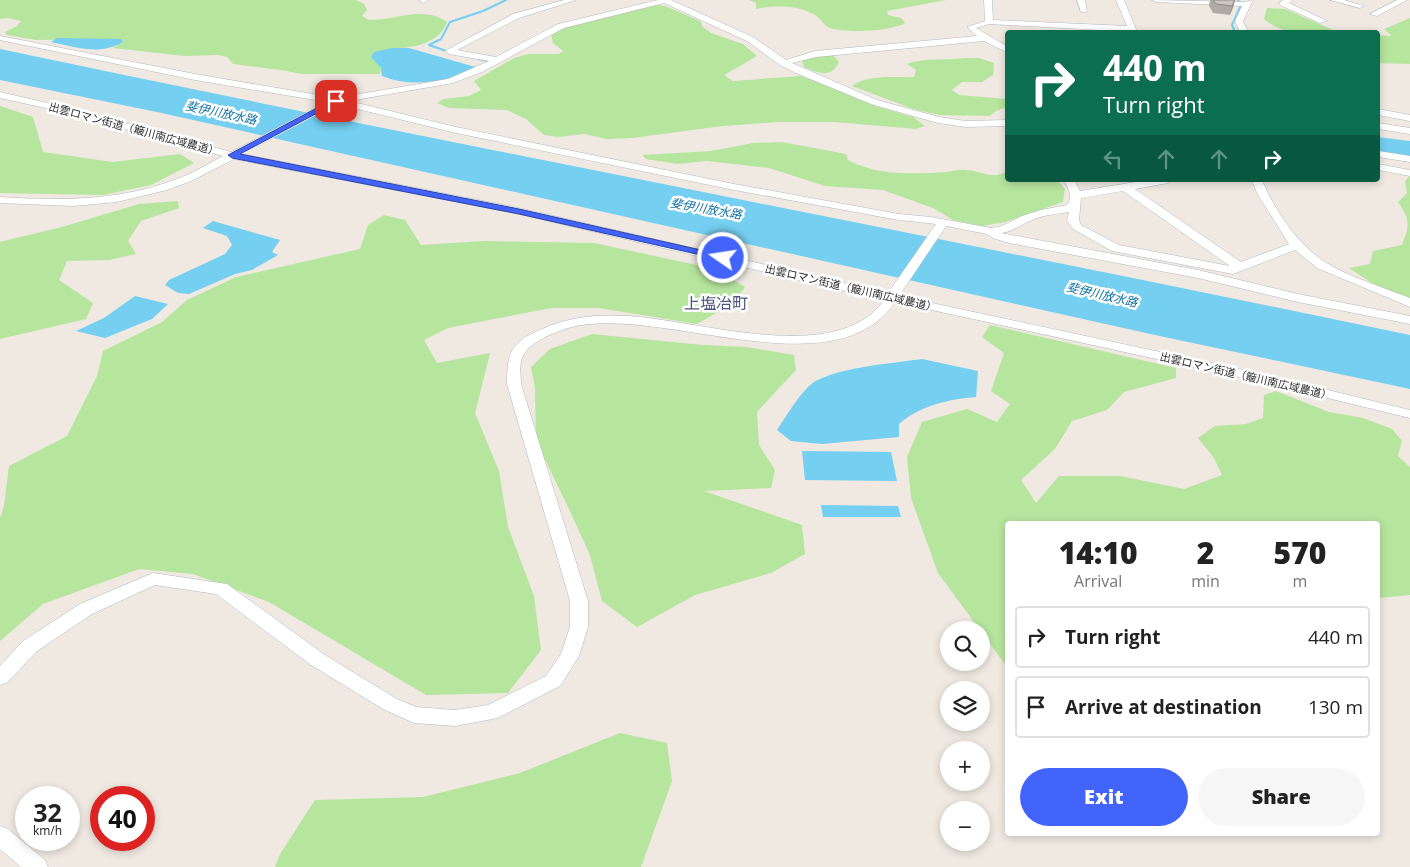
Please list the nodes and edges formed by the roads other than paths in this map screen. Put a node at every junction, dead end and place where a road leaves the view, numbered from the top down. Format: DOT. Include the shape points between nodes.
graph roads {
  1 [pos="572,0"];
  2 [pos="665,0"];
  3 [pos="988,0"];
  4 [pos="1081,0"];
  5 [pos="1120,0"];
  6 [pos="1156,0"];
  7 [pos="1289,0"];
  8 [pos="1334,0"];
  9 [pos="1403,0"];
  10 [pos="1248,2"];
  11 [pos="1358,5"];
  12 [pos="1084,10"];
  13 [pos="1374,14"];
  14 [pos="1323,21"];
  15 [pos="989,22"];
  16 [pos="1116,30"];
  17 [pos="1132,30"];
  18 [pos="1243,30"];
  19 [pos="0,38"];
  20 [pos="985,38"];
  21 [pos="1005,49"];
  22 [pos="497,60"];
  23 [pos="783,63"];
  24 [pos="0,95"];
  25 [pos="332,103"];
  26 [pos="1380,112"];
  27 [pos="1410,118"];
  28 [pos="1005,123"];
  29 [pos="1380,126"];
  30 [pos="1410,131"];
  31 [pos="1380,154"];
  32 [pos="232,155"];
  33 [pos="1410,159"];
  34 [pos="1380,167"];
  35 [pos="1410,173"];
  36 [pos="1071,182"];
  37 [pos="1156,182"];
  38 [pos="1258,182"];
  39 [pos="1125,187"];
  40 [pos="1076,199"];
  41 [pos="0,200"];
  42 [pos="940,227"];
  43 [pos="990,231"];
  44 [pos="1296,245"];
  45 [pos="1240,267"];
  46 [pos="896,294"];
  47 [pos="1410,303"];
  48 [pos="1410,320"];
  49 [pos="1410,414"];
  50 [pos="0,678"];
  51 [pos="0,836"];
  52 [pos="37,867"];
  1 -- 22 [label="street" via="516,16 449,51"];
  2 -- 22 [label="street" via="561,26"];
  2 -- 23 [label="street" via="750,39"];
  3 -- 15 [label="street"];
  4 -- 12 [label="street"];
  5 -- 17 [label="street"];
  6 -- 10 [label="street"];
  7 -- 14 [label="street" via="1283,3"];
  8 -- 11 [label="street"];
  9 -- 13 [label="street"];
  10 -- 18 [label="street" via="1239,21"];
  15 -- 16 [label="street"];
  15 -- 20 [label="street" via="972,27"];
  19 -- 25 [label="street"];
  20 -- 21 [label="street"];
  20 -- 23 [label="street" via="815,54"];
  22 -- 25 [label="street" via="450,81"];
  23 -- 28 [label="street" via="874,102 938,120 966,124"];
  24 -- 32 [label="street, 出雲ロマン街道（簸川南広域農道）"];
  25 -- 32 [label="street"];
  25 -- 42 [label="street"];
  26 -- 27 [label="street"];
  29 -- 30 [label="street"];
  31 -- 33 [label="street"];
  32 -- 41 [label="street" via="166,188 111,201 57,204"];
  32 -- 46 [label="street, 出雲ロマン街道（簸川南広域農道）" via="519,211"];
  34 -- 35 [label="street"];
  36 -- 40 [label="street" via="1076,189"];
  37 -- 39 [label="street"];
  38 -- 44 [label="street"];
  39 -- 40 [label="street"];
  39 -- 45 [label="street"];
  40 -- 43 [label="street" via="1071,208 1045,212 1005,229"];
  40 -- 45 [label="street" via="1073,220 1077,227 1116,248 1233,270"];
  42 -- 43 [label="street"];
  42 -- 46 [label="street"];
  43 -- 48 [label="street" via="1009,239 1198,274"];
  44 -- 45 [label="street"];
  44 -- 47 [label="street" via="1321,264"];
  46 -- 49 [label="street, 出雲ロマン街道（簸川南広域農道）"];
  46 -- 50 [label="street" via="873,320 843,335 795,340 763,339 634,321 602,320 574,322 550,330 521,348 514,361 514,384 578,601 579,627 570,656 553,681 491,712 454,718 414,715 318,660 221,588 153,579 86,609 30,646"];
  51 -- 52 [label="street"];
}
